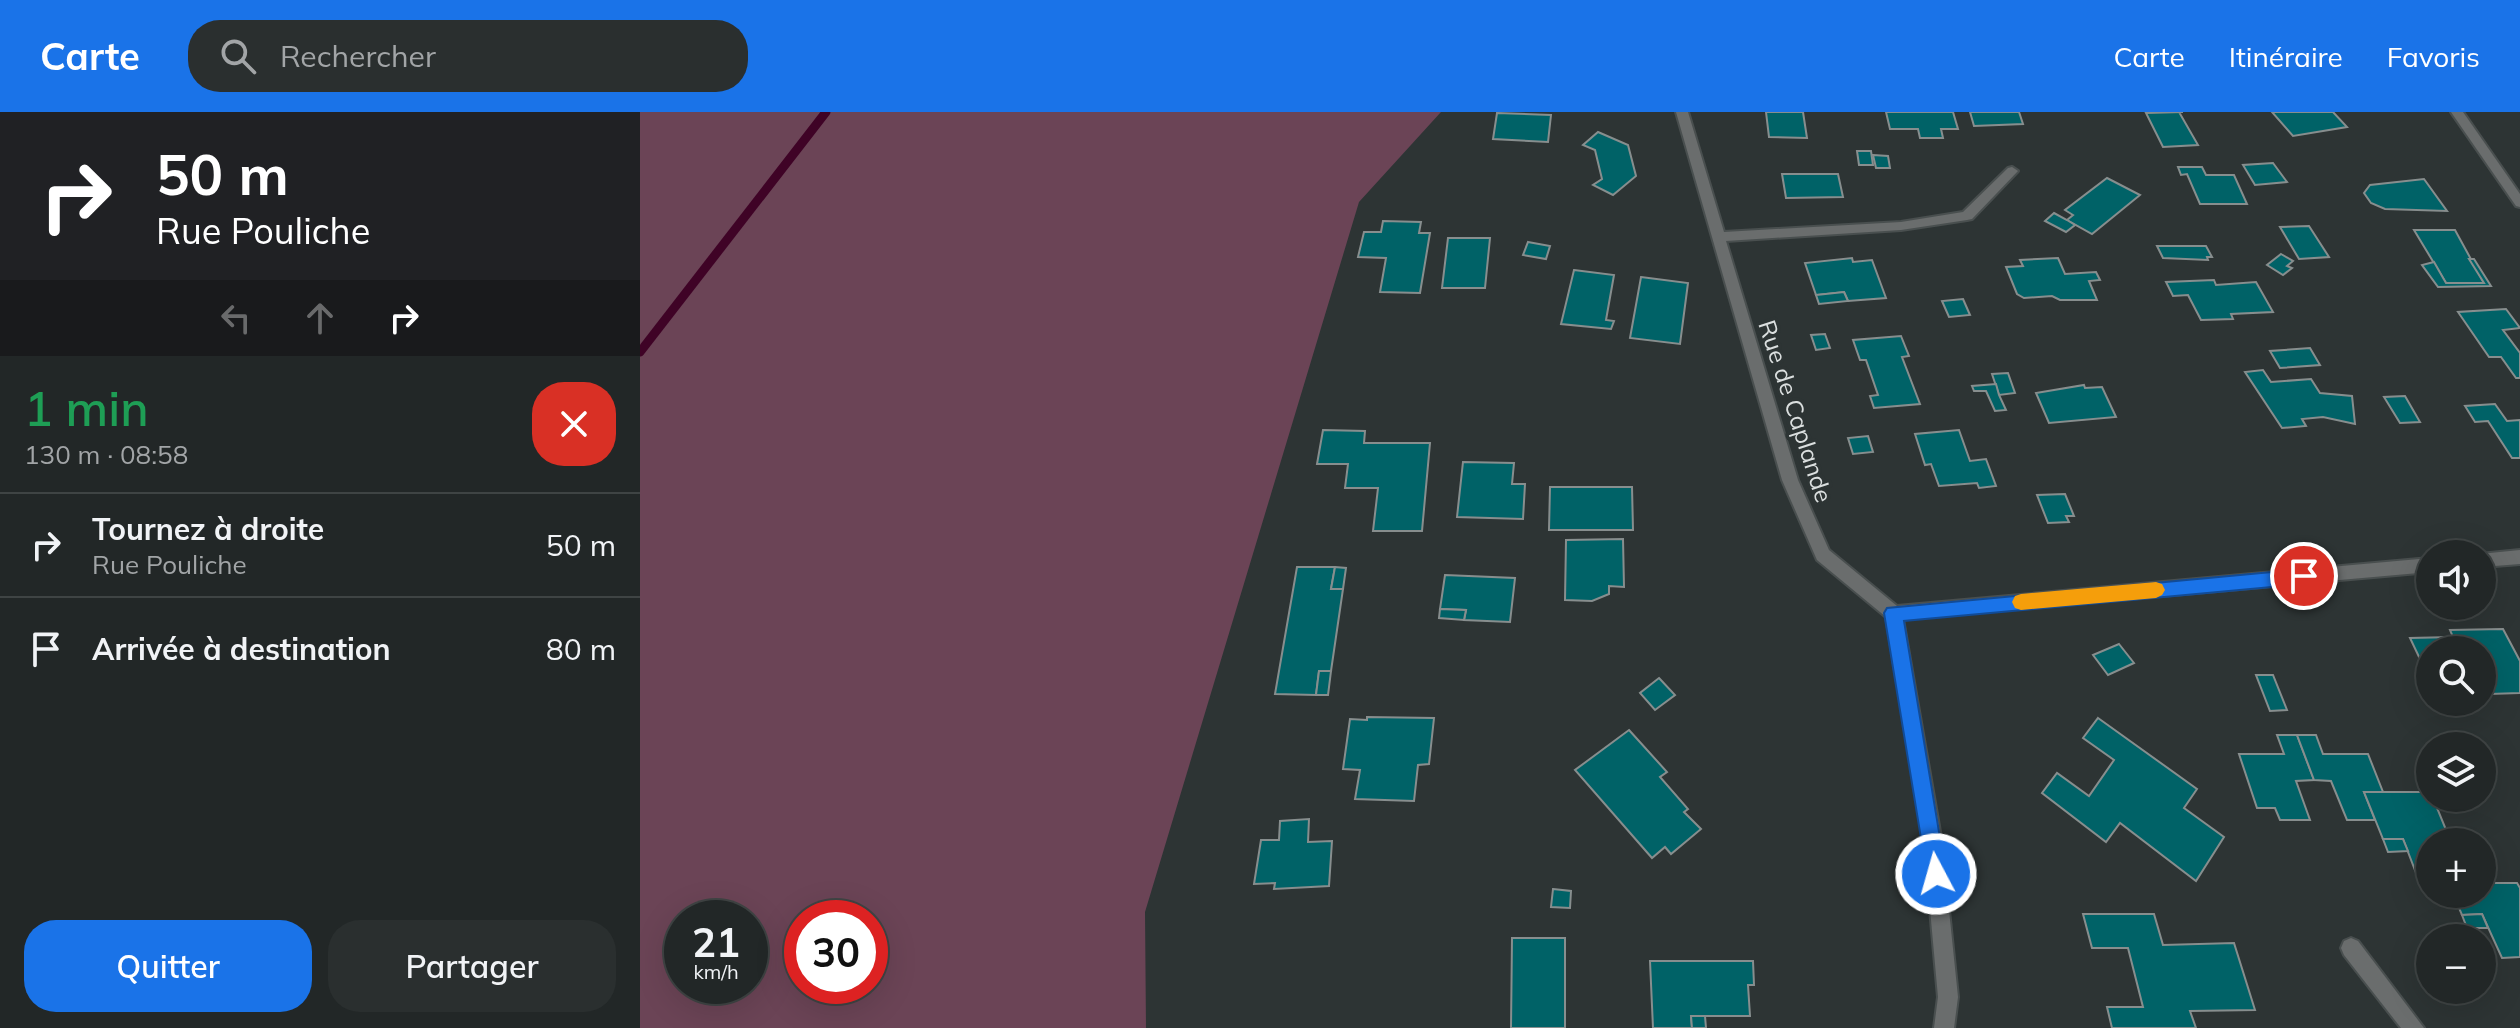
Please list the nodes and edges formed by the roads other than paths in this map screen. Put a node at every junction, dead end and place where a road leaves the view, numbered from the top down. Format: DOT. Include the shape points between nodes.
graph roads {
  1 [pos="1682,112"];
  2 [pos="2457,112"];
  3 [pos="2012,171"];
  4 [pos="2520,203"];
  5 [pos="1719,237"];
  6 [pos="2520,557"];
  7 [pos="2496,559"];
  8 [pos="2416,566"];
  9 [pos="1894,613"];
  10 [pos="2351,948"];
  11 [pos="1944,1028"];
  12 [pos="2414,1028"];
  1 -- 5 [label="street, Rue de Caplande"];
  2 -- 4 [label="street"];
  3 -- 5 [label="street" via="1967,216 1901,226"];
  5 -- 9 [label="street, Rue de Caplande" via="1790,480 1823,555"];
  6 -- 7 [label="street"];
  8 -- 9 [label="street"];
  9 -- 11 [label="street" via="1933,843 1948,997"];
  10 -- 12 [label="street"];
}
